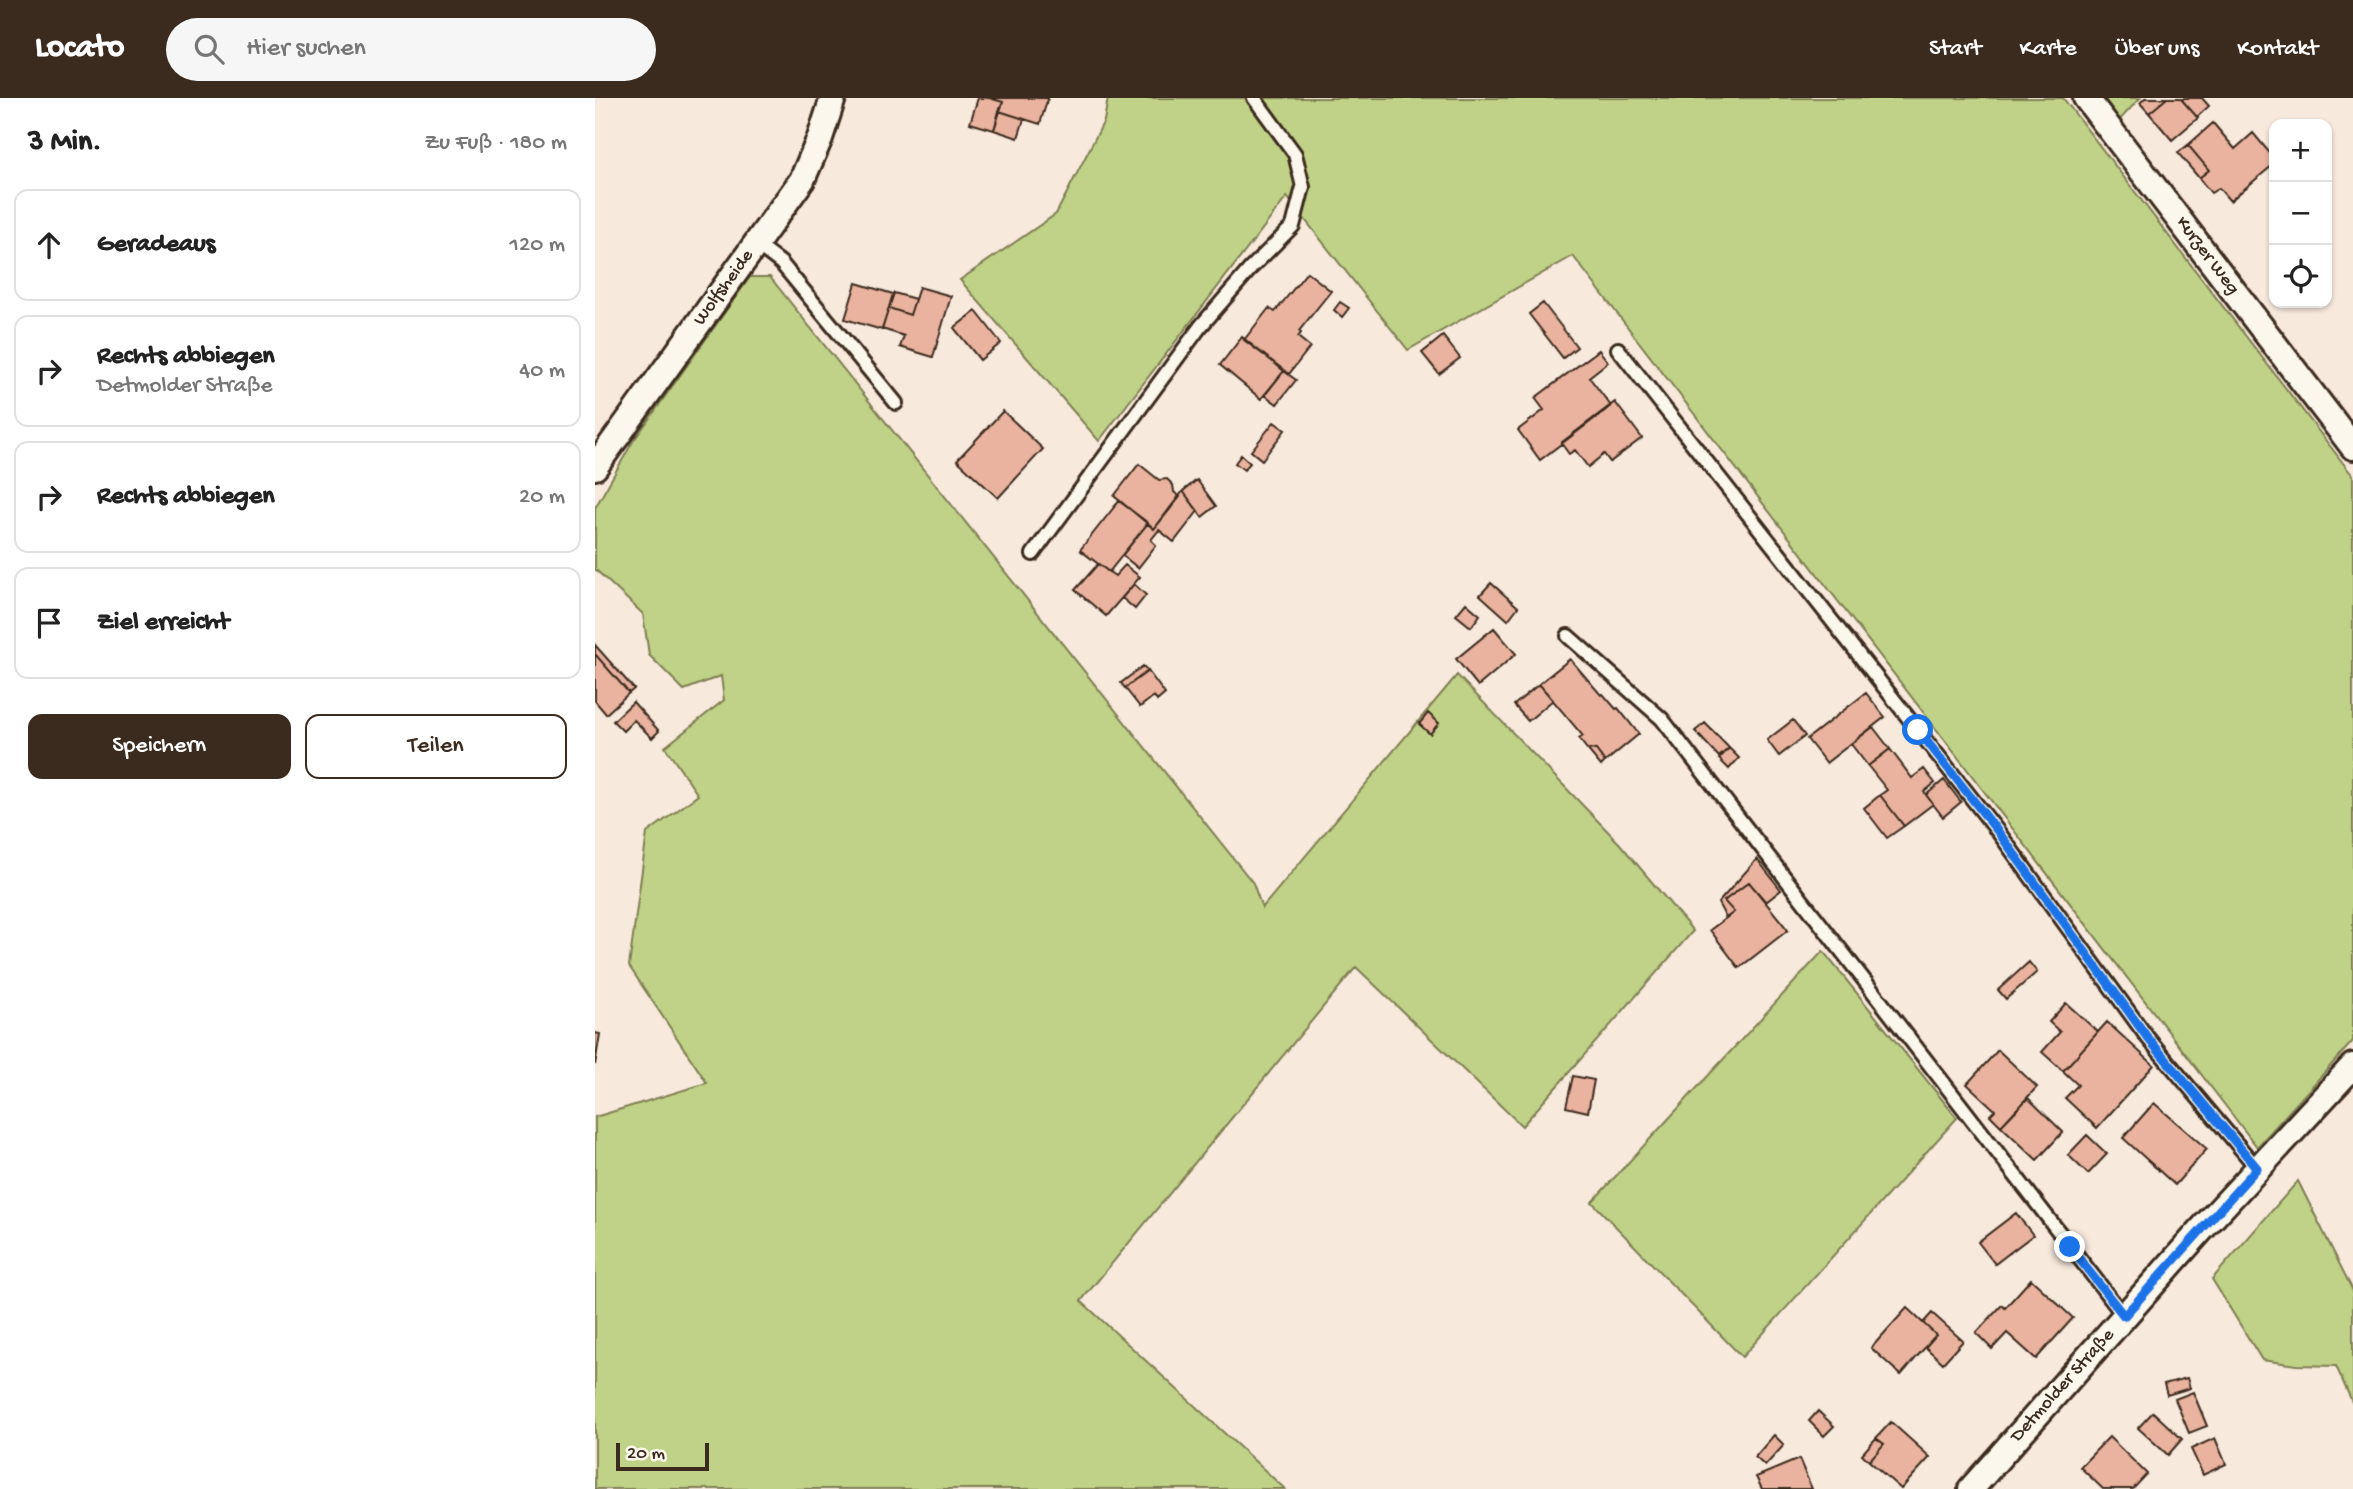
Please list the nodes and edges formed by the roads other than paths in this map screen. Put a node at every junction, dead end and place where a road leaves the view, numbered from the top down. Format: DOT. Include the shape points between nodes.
graph roads {
  1 [pos="833,98"];
  2 [pos="1254,98"];
  3 [pos="2085,98"];
  4 [pos="756,244"];
  5 [pos="1619,349"];
  6 [pos="896,403"];
  7 [pos="2353,447"];
  8 [pos="595,467"];
  9 [pos="1033,554"];
  10 [pos="1568,636"];
  11 [pos="2353,1066"];
  12 [pos="2257,1168"];
  13 [pos="2124,1316"];
  14 [pos="1971,1489"];
  1 -- 4 [label="street, Wolfsheide" via="802,180"];
  2 -- 9 [label="lane" via="1295,154 1303,187 1293,226 1200,327"];
  3 -- 7 [label="street, Kurzer Weg"];
  4 -- 6 [label="lane" via="781,263"];
  4 -- 8 [label="street, Wolfsheide"];
  5 -- 12 [label="lane" via="1999,833 2147,1037"];
  10 -- 13 [label="lane" via="1662,719"];
  11 -- 12 [label="street, Detmolder Straße"];
  12 -- 13 [label="street, Detmolder Straße"];
  13 -- 14 [label="street, Detmolder Straße"];
}
